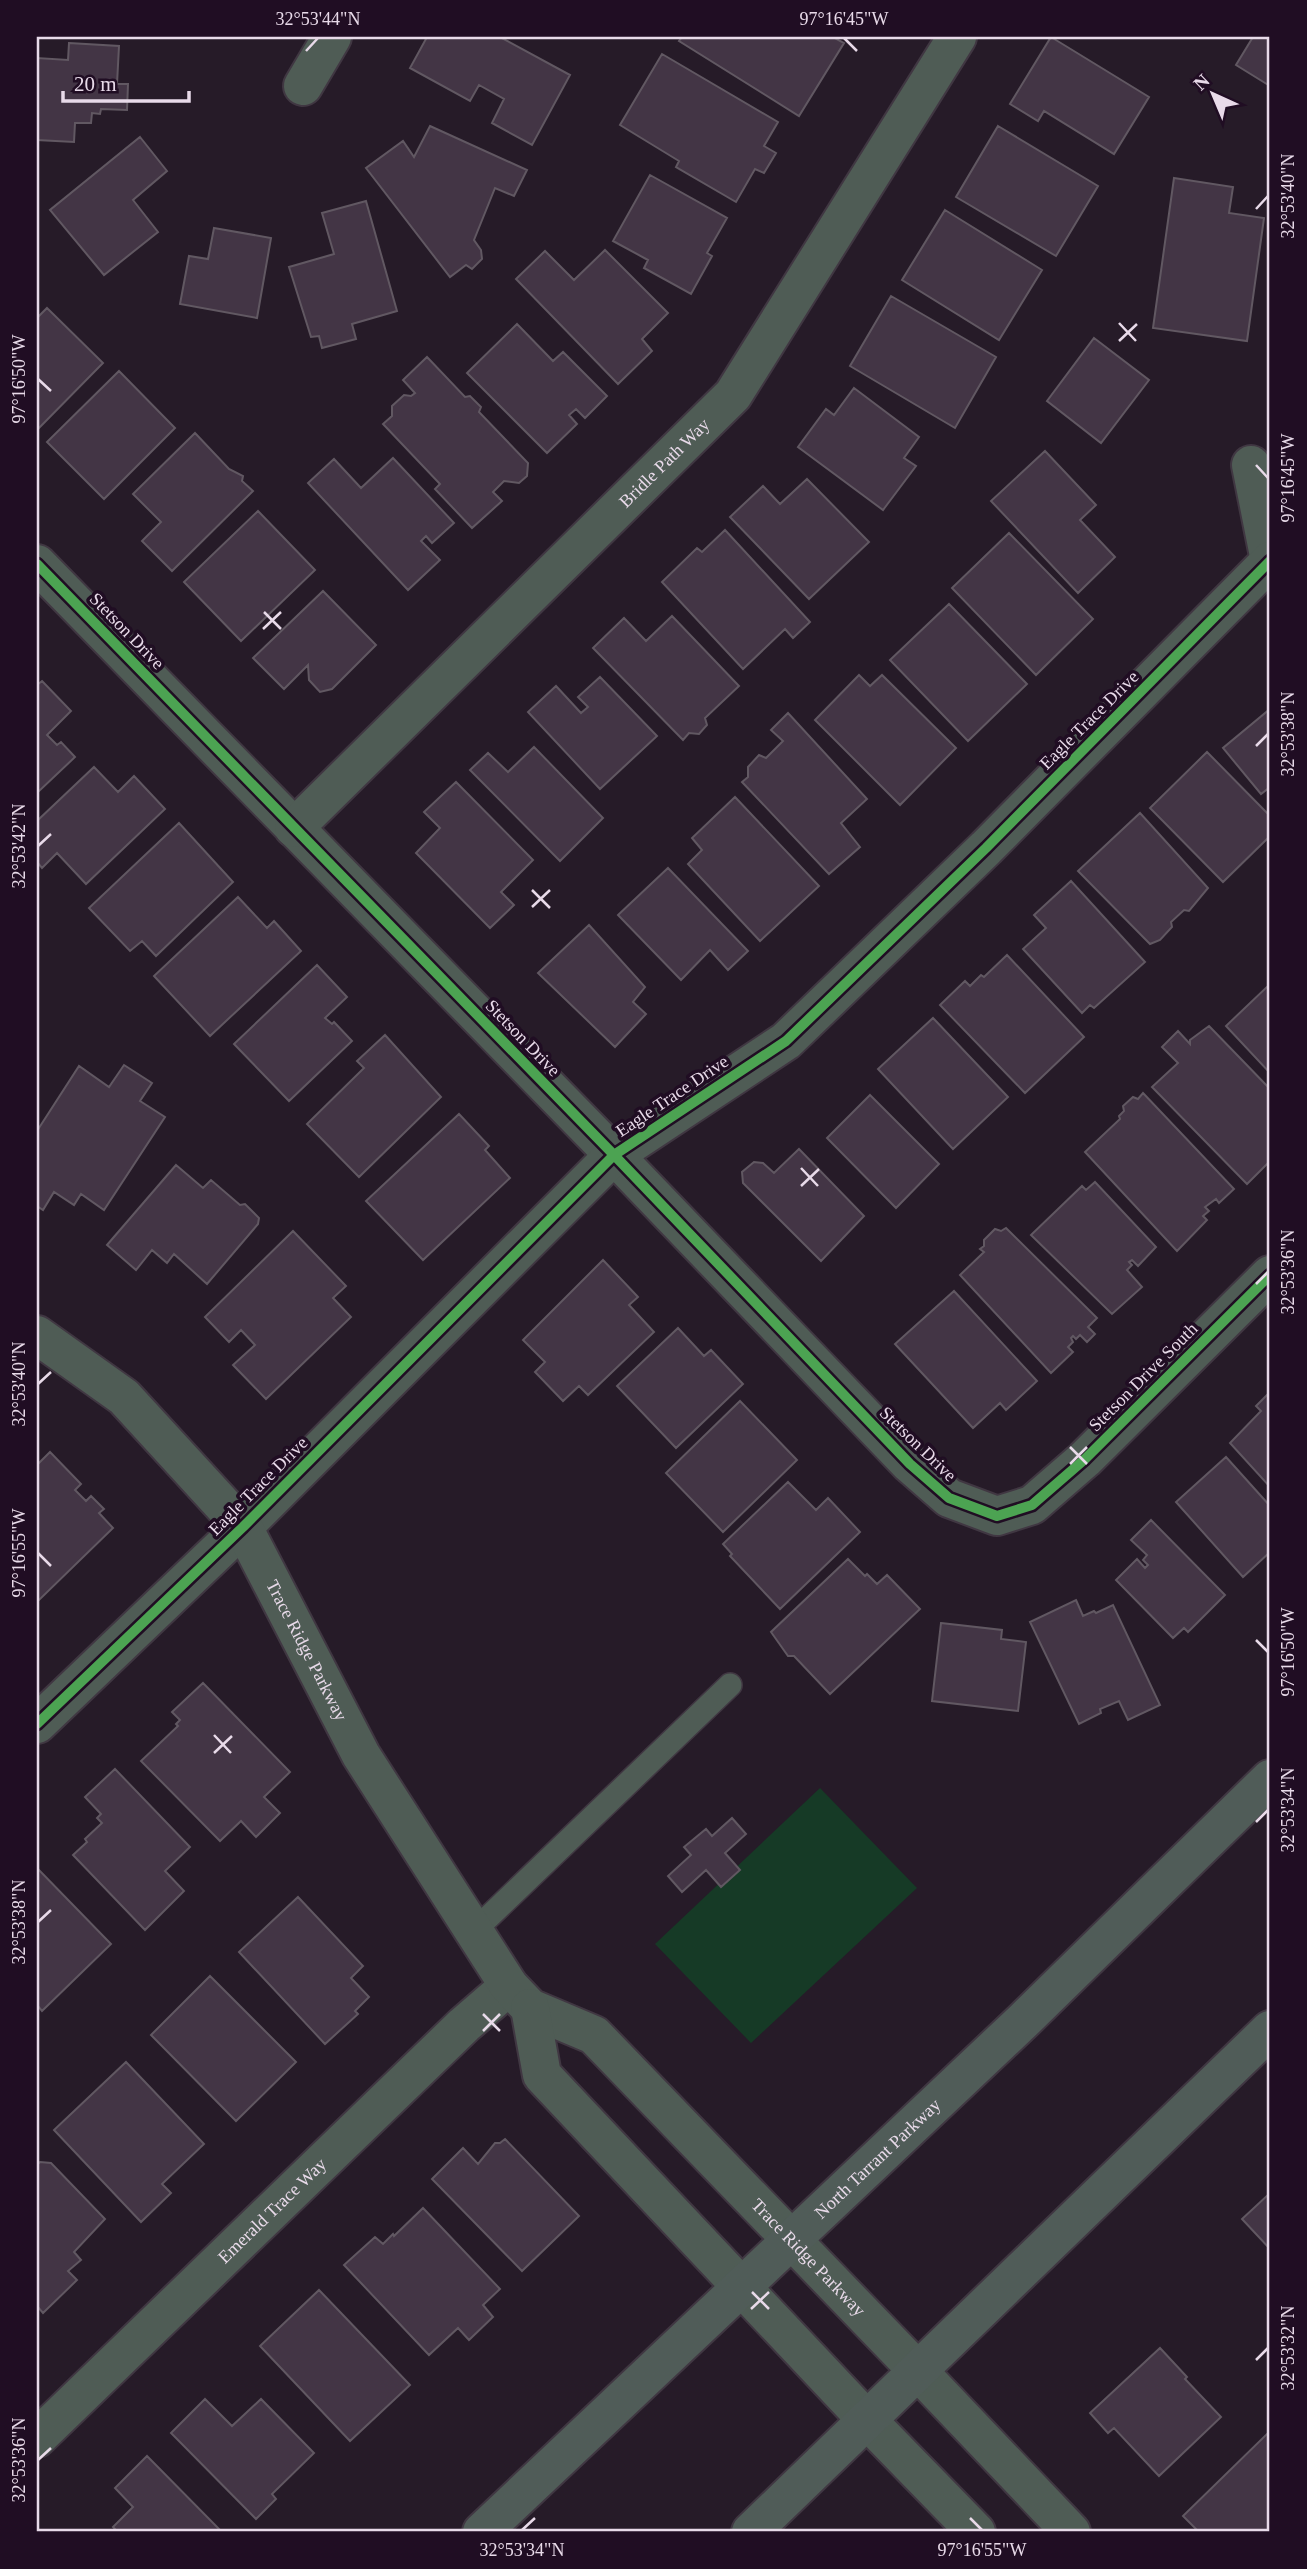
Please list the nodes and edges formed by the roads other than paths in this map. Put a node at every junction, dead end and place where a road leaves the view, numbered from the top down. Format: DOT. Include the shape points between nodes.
graph roads {
  1 [pos="332,37"];
  2 [pos="957,37"];
  3 [pos="303,86"];
  4 [pos="1251,465"];
  5 [pos="1270,561"];
  6 [pos="37,564"];
  7 [pos="294,828"];
  8 [pos="614,1156"];
  9 [pos="1270,1275"];
  10 [pos="37,1335"];
  11 [pos="998,1516"];
  12 [pos="243,1527"];
  13 [pos="730,1685"];
  14 [pos="37,1724"];
  15 [pos="1270,1779"];
  16 [pos="474,1931"];
  17 [pos="519,1997"];
  18 [pos="1270,2030"];
  19 [pos="790,2241"];
  20 [pos="741,2287"];
  21 [pos="917,2370"];
  22 [pos="866,2419"];
  23 [pos="37,2438"];
  24 [pos="482,2532"];
  25 [pos="751,2532"];
  26 [pos="976,2532"];
  27 [pos="1071,2532"];
  1 -- 3 [label="street"];
  2 -- 7 [label="street, Bridle Path Way" via="733,395"];
  4 -- 5 [label="street, Eagle Trace Drive"];
  5 -- 8 [label="street, Eagle Trace Drive" via="986,848 786,1041"];
  6 -- 7 [label="street, Stetson Drive"];
  7 -- 8 [label="street, Stetson Drive"];
  8 -- 11 [label="street, Stetson Drive" via="910,1464 949,1498"];
  8 -- 12 [label="street, Eagle Trace Drive"];
  9 -- 11 [label="street, Stetson Drive South" via="1085,1459 1032,1505"];
  10 -- 12 [label="street, Trace Ridge Parkway" via="124,1397"];
  12 -- 14 [label="street, Eagle Trace Drive"];
  12 -- 16 [label="street, Trace Ridge Parkway" via="361,1755"];
  13 -- 16 [label="lane"];
  15 -- 19 [label="main road, North Tarrant Parkway"];
  16 -- 17 [label="street, Trace Ridge Parkway"];
  17 -- 19 [label="street, Trace Ridge Parkway" via="594,2035"];
  17 -- 20 [label="street, Trace Ridge Parkway" via="542,2075"];
  17 -- 23 [label="street, Emerald Trace Way" via="464,2025"];
  18 -- 21 [label="main road"];
  19 -- 20 [label="main road, North Tarrant Parkway"];
  19 -- 21 [label="street, Trace Ridge Parkway"];
  20 -- 22 [label="street, Trace Ridge Parkway"];
  20 -- 24 [label="main road, North Tarrant Parkway"];
  21 -- 22 [label="main road"];
  21 -- 27 [label="street, Trace Ridge Parkway"];
  22 -- 25 [label="main road"];
  22 -- 26 [label="street, Trace Ridge Parkway"];
}
